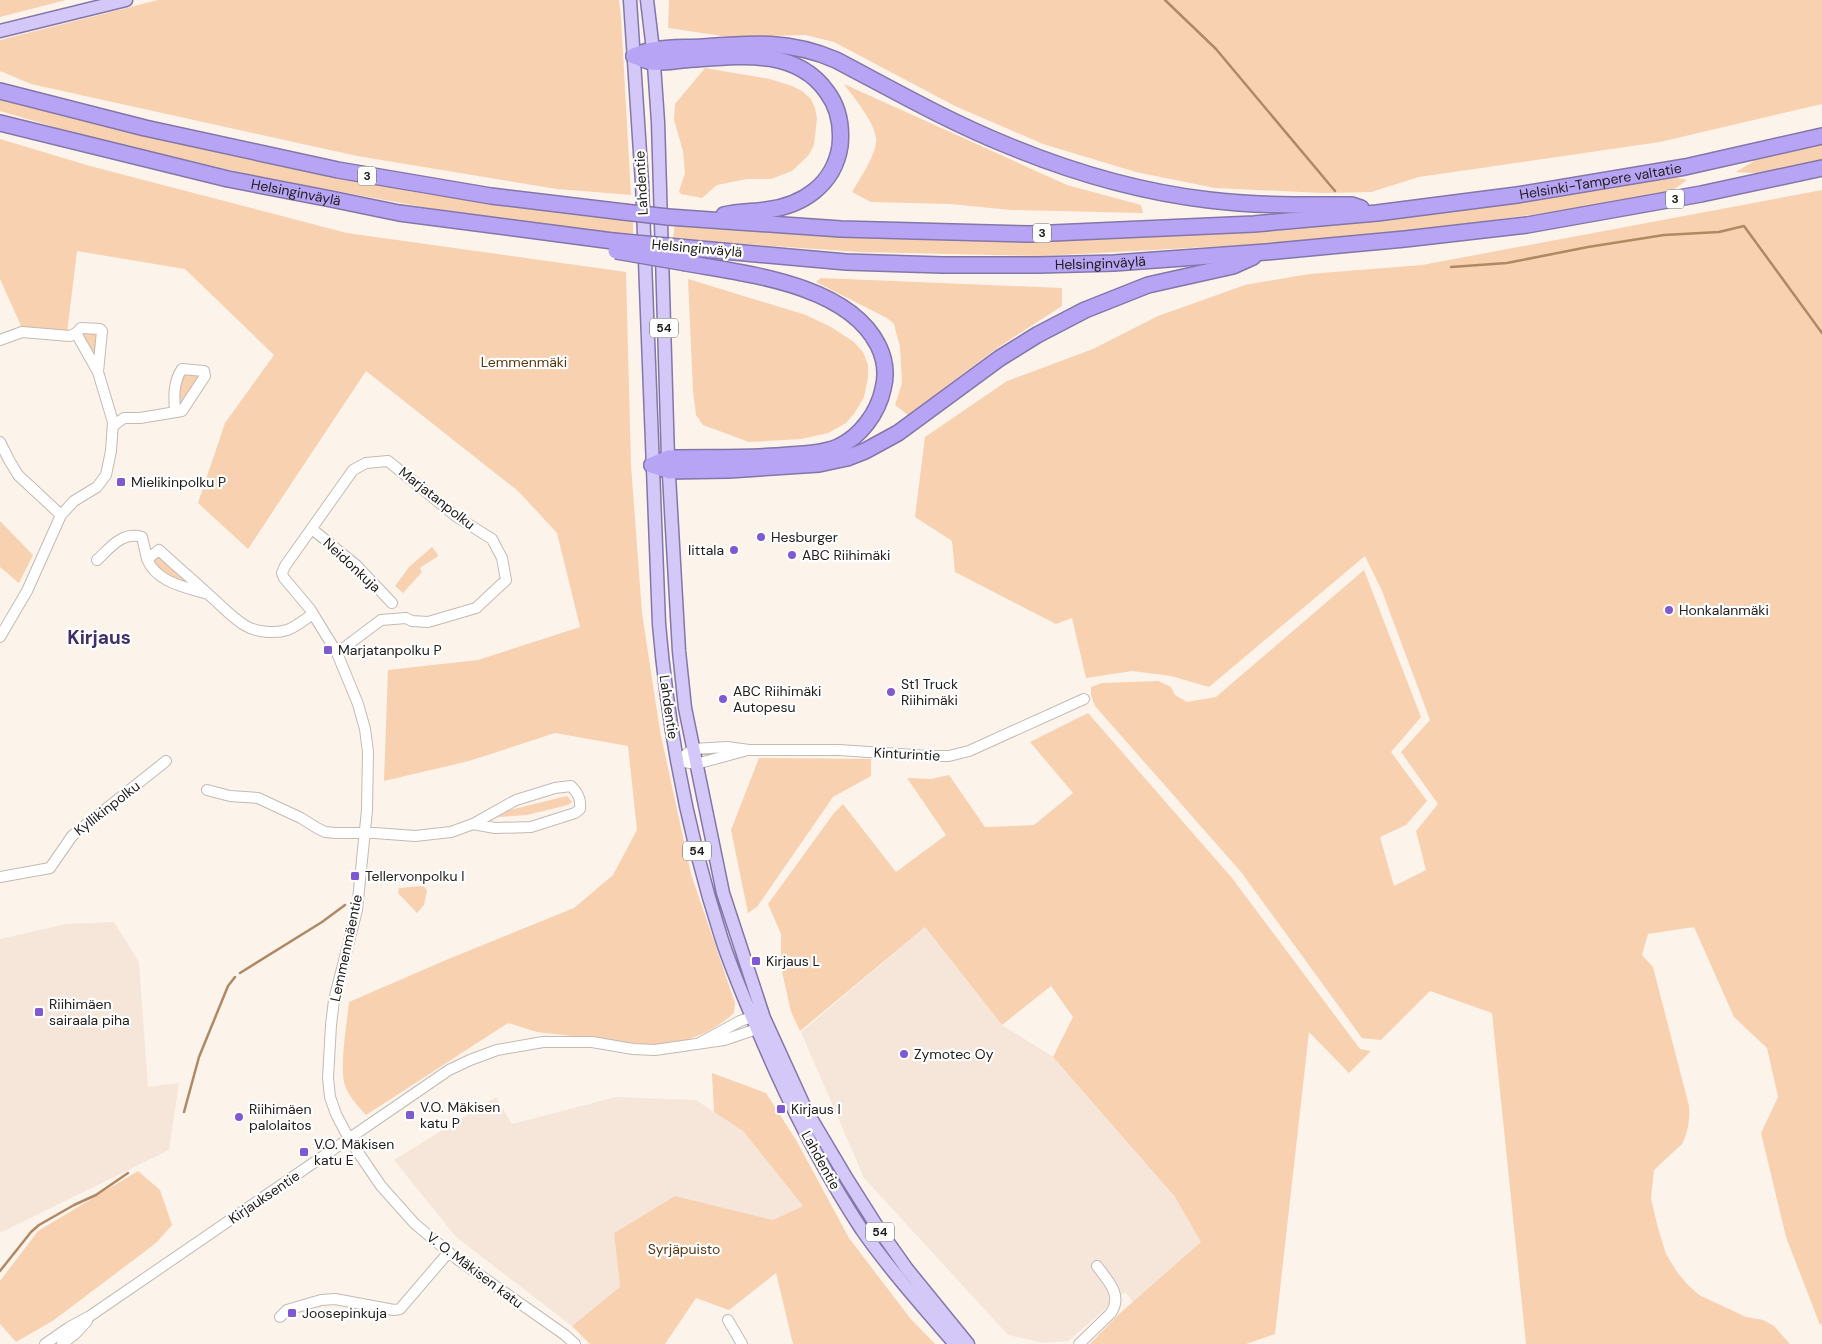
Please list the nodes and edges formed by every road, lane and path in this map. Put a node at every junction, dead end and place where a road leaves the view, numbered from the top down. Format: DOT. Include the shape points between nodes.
graph roads {
  1 [pos="126,0"];
  2 [pos="630,0"];
  3 [pos="647,0"];
  4 [pos="0,31"];
  5 [pos="634,56"];
  6 [pos="653,56"];
  7 [pos="0,91"];
  8 [pos="0,122"];
  9 [pos="1822,136"];
  10 [pos="1822,168"];
  11 [pos="1377,213"];
  12 [pos="707,220"];
  13 [pos="1405,239"];
  14 [pos="1266,252"];
  15 [pos="688,256"];
  16 [pos="76,333"];
  17 [pos="0,340"];
  18 [pos="98,372"];
  19 [pos="175,412"];
  20 [pos="113,426"];
  21 [pos="0,442"];
  22 [pos="652,465"];
  23 [pos="669,465"];
  24 [pos="61,515"];
  25 [pos="312,529"];
  26 [pos="147,559"];
  27 [pos="97,560"];
  28 [pos="285,566"];
  29 [pos="208,594"];
  30 [pos="392,603"];
  31 [pos="313,614"];
  32 [pos="0,637"];
  33 [pos="337,653"];
  34 [pos="1084,699"];
  35 [pos="694,749"];
  36 [pos="749,750"];
  37 [pos="166,761"];
  38 [pos="678,761"];
  39 [pos="696,764"];
  40 [pos="207,790"];
  41 [pos="473,824"];
  42 [pos="365,832"];
  43 [pos="0,877"];
  44 [pos="758,1017"];
  45 [pos="757,1029"];
  46 [pos="698,1044"];
  47 [pos="349,1139"];
  48 [pos="448,1252"];
  49 [pos="1097,1266"];
  50 [pos="90,1316"];
  51 [pos="280,1317"];
  52 [pos="728,1320"];
  53 [pos="45,1344"];
  54 [pos="62,1344"];
  55 [pos="575,1344"];
  56 [pos="742,1344"];
  57 [pos="955,1344"];
  58 [pos="968,1344"];
  59 [pos="1079,1344"];
  1 -- 4 [label="main road"];
  2 -- 5 [label="main road, Lahdentie / 54"];
  3 -- 6 [label="main road, Lahdentie / 54"];
  5 -- 6 [label="highway"];
  5 -- 22 [label="main road, Lahdentie / 54"];
  6 -- 11 [label="highway" via="738,44 794,46 836,60 1009,146 1074,170 1208,200 1249,204 1352,205"];
  6 -- 12 [label="highway" via="741,56 782,61 816,79 831,97 841,122 839,151 827,177 813,194 783,208 734,212"];
  6 -- 23 [label="main road, Lahdentie / 54"];
  7 -- 12 [label="highway, Helsinginväylä / 3, bridge" via="146,128 338,170 491,196"];
  8 -- 15 [label="highway, Helsinginväylä / 3, bridge" via="238,181 400,213"];
  9 -- 11 [label="highway, Helsinki-Tampere valtatie / 3" via="1685,167 1516,195"];
  10 -- 13 [label="highway, Helsinki-Tampere valtatie / 3" via="1702,194 1528,225"];
  11 -- 12 [label="highway, Helsinginväylä / 3" via="1254,224 1030,234 841,229"];
  13 -- 14 [label="highway, Helsinginväylä / 3"];
  14 -- 15 [label="highway, Helsinginväylä / 3" via="1039,265 846,262 775,254"];
  14 -- 23 [label="highway" via="1233,266 1148,285 1037,334 898,433 846,458 787,467"];
  15 -- 23 [label="highway" via="774,279 833,301 866,326 882,353 885,377 876,410 861,430 836,448 814,453"];
  16 -- 17 [label="street" via="70,336 22,332"];
  16 -- 18 [label="street"];
  16 -- 18 [label="street" via="85,328 102,331"];
  18 -- 20 [label="street"];
  19 -- 20 [label="street" via="124,418"];
  20 -- 24 [label="street" via="106,475 97,487 74,501"];
  21 -- 24 [label="street" via="18,475"];
  22 -- 23 [label="highway"];
  22 -- 38 [label="main road, Lahdentie / 54" via="663,669"];
  23 -- 35 [label="main road, Lahdentie / 54" via="679,651 685,708"];
  24 -- 32 [label="street" via="27,591"];
  25 -- 28 [label="street, Marjatanpolku"];
  25 -- 30 [label="street, Neidonkuja" via="356,565"];
  25 -- 33 [label="street, Marjatanpolku" via="353,470 366,463 388,461 465,524 492,539 502,558 506,580 476,608 428,622 406,618 381,620"];
  26 -- 27 [label="street" via="142,537 128,535"];
  26 -- 29 [label="street" via="150,567 166,580"];
  26 -- 29 [label="street" via="159,550"];
  28 -- 31 [label="street, Lemmenmäentie" via="284,578"];
  29 -- 31 [label="street" via="246,626 262,631 288,630"];
  31 -- 33 [label="street, Lemmenmäentie"];
  33 -- 42 [label="street, Lemmenmäentie" via="365,728 369,777"];
  34 -- 36 [label="street, Kinturintie" via="969,751 949,756 821,749"];
  35 -- 36 [label="street, Kinturintie" via="727,747"];
  35 -- 38 [label="street"];
  35 -- 39 [label="main road, Lahdentie / 54"];
  36 -- 39 [label="street, Kinturintie"];
  37 -- 43 [label="street, Kyllikinpolku" via="72,836 50,868"];
  38 -- 39 [label="street, Kinturintie"];
  38 -- 44 [label="main road, Lahdentie / 54" via="692,830 722,940"];
  39 -- 44 [label="main road, Lahdentie / 54" via="723,893"];
  40 -- 42 [label="street" via="258,798 325,832"];
  41 -- 41 [label="street" via="495,828 531,827 580,810 578,792 571,786 555,788 502,806"];
  41 -- 42 [label="street" via="435,835"];
  42 -- 47 [label="street, Lemmenmäentie" via="357,910 334,1000 328,1057 330,1098"];
  44 -- 45 [label="main road, Lahdentie / 54"];
  44 -- 46 [label="street, Kirjauksentie" via="740,1021"];
  44 -- 58 [label="main road, Lahdentie / 54" via="847,1180 907,1269"];
  45 -- 46 [label="street, Kirjauksentie" via="724,1040"];
  45 -- 57 [label="main road, Lahdentie / 54" via="812,1147 862,1229 894,1273"];
  46 -- 47 [label="street, Kirjauksentie" via="655,1050 592,1042 543,1042 497,1050 449,1070"];
  47 -- 48 [label="street, V. O. Mäkisen katu" via="381,1186 409,1218"];
  47 -- 50 [label="street, Kirjauksentie"];
  48 -- 51 [label="street" via="400,1309 335,1299 286,1310"];
  48 -- 55 [label="street, V. O. Mäkisen katu"];
  49 -- 59 [label="street" via="1114,1289 1115,1308"];
  50 -- 53 [label="street, Kirjauksentie"];
  50 -- 54 [label="street, Kirjauksentie"];
  52 -- 56 [label="street"];
}
